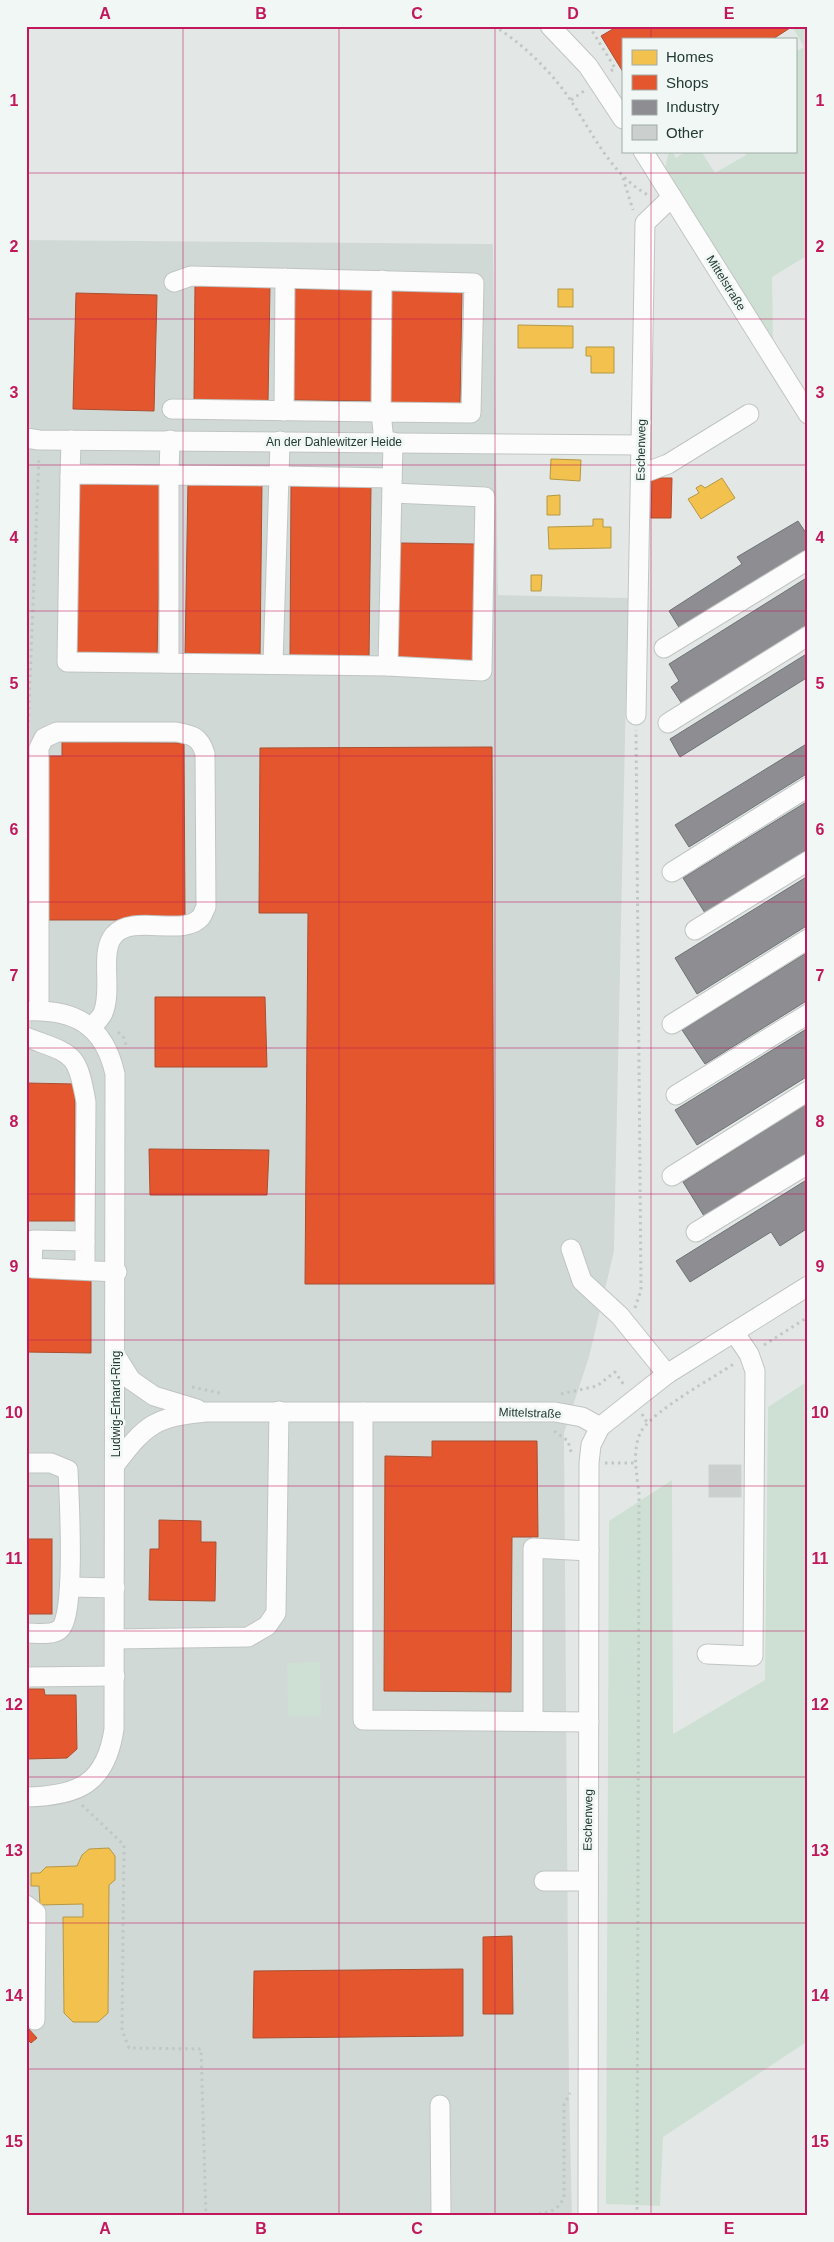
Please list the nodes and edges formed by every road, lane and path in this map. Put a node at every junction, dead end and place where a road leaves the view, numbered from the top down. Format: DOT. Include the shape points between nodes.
graph roads {
  1 [pos="494,26"];
  2 [pos="550,26"];
  3 [pos="589,26"];
  4 [pos="615,68"];
  5 [pos="622,117"];
  6 [pos="644,152"];
  7 [pos="623,178"];
  8 [pos="668,200"];
  9 [pos="645,223"];
  10 [pos="285,278"];
  11 [pos="382,280"];
  12 [pos="174,282"];
  13 [pos="172,409"];
  14 [pos="284,411"];
  15 [pos="381,412"];
  16 [pos="749,414"];
  17 [pos="808,414"];
  18 [pos="33,439"];
  19 [pos="71,440"];
  20 [pos="170,440"];
  21 [pos="280,441"];
  22 [pos="388,442"];
  23 [pos="642,445"];
  24 [pos="641,474"];
  25 [pos="170,475"];
  26 [pos="279,476"];
  27 [pos="70,478"];
  28 [pos="392,486"];
  29 [pos="808,560"];
  30 [pos="808,636"];
  31 [pos="664,648"];
  32 [pos="169,663"];
  33 [pos="273,664"];
  34 [pos="388,666"];
  35 [pos="636,715"];
  36 [pos="668,723"];
  37 [pos="28,730"];
  38 [pos="808,787"];
  39 [pos="808,861"];
  40 [pos="672,872"];
  41 [pos="695,930"];
  42 [pos="808,939"];
  43 [pos="33,1010"];
  44 [pos="808,1014"];
  45 [pos="672,1024"];
  46 [pos="92,1028"];
  47 [pos="26,1037"];
  48 [pos="808,1091"];
  49 [pos="676,1095"];
  50 [pos="808,1164"];
  51 [pos="672,1176"];
  52 [pos="696,1232"];
  53 [pos="85,1241"];
  54 [pos="571,1249"];
  55 [pos="85,1270"];
  56 [pos="116,1272"];
  57 [pos="808,1286"];
  58 [pos="632,1317"];
  59 [pos="808,1317"];
  60 [pos="734,1332"];
  61 [pos="749,1354"];
  62 [pos="116,1356"];
  63 [pos="616,1372"];
  64 [pos="667,1374"];
  65 [pos="191,1387"];
  66 [pos="557,1394"];
  67 [pos="228,1395"];
  68 [pos="206,1412"];
  69 [pos="279,1412"];
  70 [pos="363,1412"];
  71 [pos="600,1428"];
  72 [pos="26,1463"];
  73 [pos="589,1463"];
  74 [pos="636,1463"];
  75 [pos="115,1465"];
  76 [pos="589,1551"];
  77 [pos="70,1587"];
  78 [pos="115,1588"];
  79 [pos="26,1633"];
  80 [pos="115,1639"];
  81 [pos="707,1654"];
  82 [pos="115,1676"];
  83 [pos="26,1677"];
  84 [pos="533,1722"];
  85 [pos="589,1722"];
  86 [pos="69,1793"];
  87 [pos="26,1797"];
  88 [pos="544,1880"];
  89 [pos="588,1881"];
  90 [pos="26,1905"];
  91 [pos="35,2020"];
  92 [pos="440,2105"];
  93 [pos="206,2216"];
  94 [pos="441,2216"];
  95 [pos="588,2216"];
  96 [pos="637,2216"];
  1 -- 7 [label="path" via="525,50 557,82"];
  2 -- 5 [label="street" via="588,66"];
  3 -- 4 [label="path"];
  6 -- 8 [label="street, Mittelstraße"];
  7 -- 8 [label="path" via="637,189"];
  7 -- 9 [label="path" via="635,216"];
  8 -- 9 [label="street"];
  8 -- 17 [label="street, Mittelstraße"];
  9 -- 23 [label="street, Eschenweg"];
  10 -- 11 [label="street"];
  10 -- 12 [label="street" via="192,276"];
  10 -- 14 [label="street"];
  11 -- 15 [label="street"];
  11 -- 15 [label="street" via="474,282 471,413"];
  13 -- 14 [label="street"];
  14 -- 15 [label="street"];
  15 -- 22 [label="street"];
  16 -- 24 [label="street" via="668,464"];
  18 -- 19 [label="street, An der Dahlewitzer Heide"];
  18 -- 37 [label="path"];
  19 -- 20 [label="street, An der Dahlewitzer Heide"];
  19 -- 27 [label="street"];
  20 -- 21 [label="street, An der Dahlewitzer Heide"];
  20 -- 25 [label="street"];
  21 -- 22 [label="street, An der Dahlewitzer Heide"];
  21 -- 26 [label="street"];
  22 -- 23 [label="street, An der Dahlewitzer Heide"];
  22 -- 28 [label="street"];
  23 -- 24 [label="street, Eschenweg"];
  24 -- 35 [label="street, Eschenweg"];
  25 -- 26 [label="street"];
  25 -- 27 [label="street" via="75,474"];
  25 -- 32 [label="street"];
  26 -- 28 [label="street"];
  26 -- 33 [label="street"];
  27 -- 32 [label="street" via="67,662"];
  28 -- 34 [label="street"];
  28 -- 34 [label="street" via="485,497 482,672"];
  29 -- 31 [label="street"];
  30 -- 36 [label="street"];
  32 -- 33 [label="street"];
  33 -- 34 [label="street"];
  35 -- 58 [label="path" via="641,1290"];
  38 -- 40 [label="street"];
  39 -- 41 [label="street"];
  42 -- 45 [label="street"];
  43 -- 46 [label="street, Ludwig-Erhard-Ring" via="57,1011 80,1019"];
  43 -- 46 [label="street" via="39,748 44,738 57,732 176,732 193,735 202,742 206,754 206,907 201,917 189,924 129,926 115,933 108,944 108,996 103,1014"];
  44 -- 49 [label="street"];
  46 -- 56 [label="street, Ludwig-Erhard-Ring" via="111,1056 115,1074"];
  47 -- 53 [label="street" via="63,1051 77,1062 86,1102"];
  48 -- 51 [label="street"];
  50 -- 52 [label="street"];
  53 -- 55 [label="street"];
  53 -- 55 [label="street" via="33,1240 32,1268"];
  54 -- 64 [label="street" via="582,1281 620,1316"];
  55 -- 56 [label="street"];
  56 -- 62 [label="street, Ludwig-Erhard-Ring"];
  57 -- 60 [label="street"];
  59 -- 61 [label="path"];
  60 -- 61 [label="street"];
  60 -- 64 [label="street"];
  61 -- 74 [label="path" via="675,1402 648,1424 642,1431"];
  61 -- 81 [label="street" via="755,1371 753,1656"];
  62 -- 68 [label="street, Mittelstraße" via="131,1380 154,1396"];
  62 -- 75 [label="street, Ludwig-Erhard-Ring"];
  63 -- 66 [label="path" via="597,1386"];
  64 -- 71 [label="street"];
  65 -- 67 [label="path"];
  68 -- 69 [label="street, Mittelstraße"];
  68 -- 75 [label="street, Mittelstraße" via="173,1415 157,1422 136,1437"];
  69 -- 70 [label="street, Mittelstraße"];
  69 -- 80 [label="street" via="276,1614 272,1622 248,1637"];
  70 -- 71 [label="street, Mittelstraße" via="555,1412 582,1417"];
  70 -- 84 [label="street" via="363,1720"];
  71 -- 73 [label="street, Eschenweg" via="591,1444"];
  72 -- 77 [label="street" via="50,1463 68,1470"];
  73 -- 74 [label="path"];
  73 -- 76 [label="street, Eschenweg"];
  74 -- 96 [label="path" via="639,1494"];
  75 -- 78 [label="street, Ludwig-Erhard-Ring"];
  76 -- 84 [label="street" via="534,1548"];
  76 -- 85 [label="street, Eschenweg"];
  77 -- 78 [label="street"];
  77 -- 79 [label="street" via="66,1620 61,1629 52,1633"];
  78 -- 80 [label="street, Ludwig-Erhard-Ring"];
  80 -- 82 [label="street, Ludwig-Erhard-Ring"];
  82 -- 83 [label="street"];
  82 -- 86 [label="street, Ludwig-Erhard-Ring" via="111,1750 104,1767 90,1781"];
  84 -- 85 [label="street"];
  85 -- 89 [label="street, Eschenweg"];
  86 -- 87 [label="street, Ludwig-Erhard-Ring"];
  86 -- 93 [label="path" via="124,1845 122,2030 130,2048 201,2049"];
  88 -- 89 [label="street"];
  89 -- 95 [label="street, Eschenweg"];
  90 -- 91 [label="street" via="36,1913"];
  92 -- 94 [label="street"];
}
